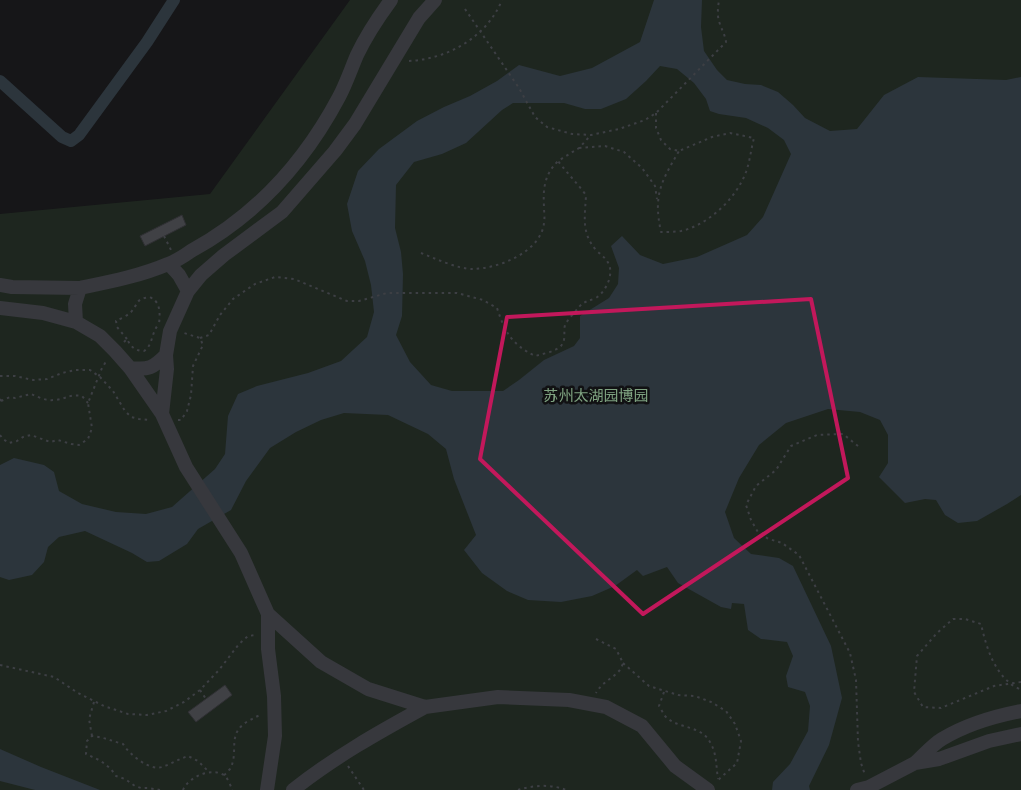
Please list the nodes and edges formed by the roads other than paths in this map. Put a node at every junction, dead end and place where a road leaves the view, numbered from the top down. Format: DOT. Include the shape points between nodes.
graph roads {
  1 [pos="391,0"];
  2 [pos="435,0"];
  3 [pos="169,264"];
  4 [pos="0,285"];
  5 [pos="80,288"];
  6 [pos="188,291"];
  7 [pos="0,308"];
  8 [pos="76,322"];
  9 [pos="166,355"];
  10 [pos="130,368"];
  11 [pos="163,417"];
  12 [pos="268,614"];
  13 [pos="425,706"];
  14 [pos="1021,711"];
  15 [pos="1021,734"];
  16 [pos="915,763"];
  17 [pos="711,787"];
  18 [pos="863,788"];
  19 [pos="267,790"];
  20 [pos="292,790"];
  1 -- 3 [label="street" via="358,53 340,96 311,145 279,184 212,240"];
  2 -- 6 [label="street" via="419,18 355,124 310,181 282,212 224,255"];
  3 -- 5 [label="street"];
  3 -- 6 [label="street"];
  4 -- 5 [label="street"];
  5 -- 8 [label="street" via="75,304"];
  6 -- 9 [label="street" via="164,328"];
  7 -- 8 [label="street" via="43,313"];
  8 -- 10 [label="street" via="100,336"];
  9 -- 10 [label="street" via="156,365"];
  9 -- 11 [label="street"];
  10 -- 11 [label="street"];
  11 -- 12 [label="street" via="186,466 241,553"];
  12 -- 13 [label="street" via="321,662 368,689"];
  12 -- 19 [label="street" via="274,736"];
  13 -- 17 [label="street" via="498,697 570,700 606,707 642,726 675,766"];
  13 -- 20 [label="street" via="371,736"];
  14 -- 16 [label="street" via="1000,715 941,739"];
  15 -- 16 [label="street" via="989,741 939,760"];
  16 -- 18 [label="street"];
}
